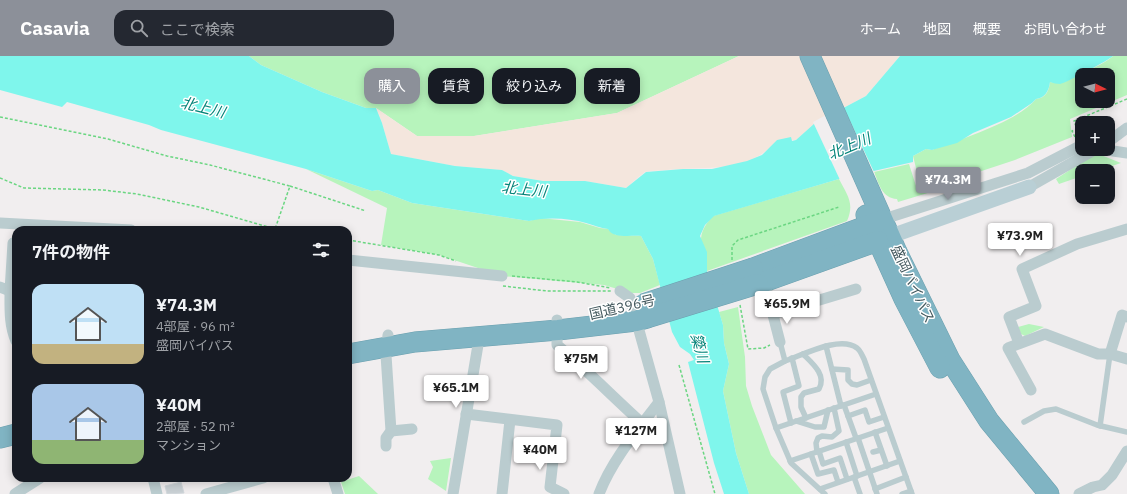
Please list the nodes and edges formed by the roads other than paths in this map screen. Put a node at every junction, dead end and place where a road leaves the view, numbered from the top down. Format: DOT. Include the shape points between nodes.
graph roads {
  1 [pos="796,56"];
  2 [pos="810,56"];
  3 [pos="1127,125"];
  4 [pos="1127,128"];
  5 [pos="1115,129"];
  6 [pos="1115,137"];
  7 [pos="1075,145"];
  8 [pos="1115,151"];
  9 [pos="1127,153"];
  10 [pos="1084,156"];
  11 [pos="1029,187"];
  12 [pos="868,202"];
  13 [pos="0,223"];
  14 [pos="56,226"];
  15 [pos="1127,229"];
  16 [pos="880,230"];
  17 [pos="352,260"];
  18 [pos="12,275"];
  19 [pos="502,276"];
  20 [pos="758,277"];
  21 [pos="856,289"];
  22 [pos="9,290"];
  23 [pos="620,291"];
  24 [pos="639,312"];
  25 [pos="773,314"];
  26 [pos="1127,317"];
  27 [pos="558,325"];
  28 [pos="12,331"];
  29 [pos="480,332"];
  30 [pos="352,340"];
  31 [pos="387,341"];
  32 [pos="780,342"];
  33 [pos="1020,343"];
  34 [pos="826,346"];
  35 [pos="352,353"];
  36 [pos="803,354"];
  37 [pos="1110,354"];
  38 [pos="792,358"];
  39 [pos="1127,359"];
  40 [pos="785,361"];
  41 [pos="832,369"];
  42 [pos="871,380"];
  43 [pos="1031,390"];
  44 [pos="876,394"];
  45 [pos="659,402"];
  46 [pos="843,405"];
  47 [pos="831,409"];
  48 [pos="466,414"];
  49 [pos="848,416"];
  50 [pos="884,417"];
  51 [pos="806,418"];
  52 [pos="510,420"];
  53 [pos="793,422"];
  54 [pos="1024,422"];
  55 [pos="643,424"];
  56 [pos="1100,426"];
  57 [pos="776,428"];
  58 [pos="888,428"];
  59 [pos="412,429"];
  60 [pos="391,431"];
  61 [pos="875,432"];
  62 [pos="1127,432"];
  63 [pos="12,435"];
  64 [pos="0,438"];
  65 [pos="857,438"];
  66 [pos="846,442"];
  67 [pos="386,446"];
  68 [pos="12,448"];
  69 [pos="881,450"];
  70 [pos="1127,451"];
  71 [pos="0,452"];
  72 [pos="816,452"];
  73 [pos="873,452"];
  74 [pos="790,461"];
  75 [pos="900,461"];
  76 [pos="887,466"];
  77 [pos="870,472"];
  78 [pos="856,476"];
  79 [pos="906,477"];
  80 [pos="847,480"];
  81 [pos="34,482"];
  82 [pos="154,482"];
  83 [pos="249,482"];
  84 [pos="334,482"];
  85 [pos="838,482"];
  86 [pos="820,489"];
  87 [pos="876,491"];
  88 [pos="912,492"];
  89 [pos="15,494"];
  90 [pos="157,494"];
  91 [pos="206,494"];
  92 [pos="338,494"];
  93 [pos="453,494"];
  94 [pos="502,494"];
  95 [pos="564,494"];
  96 [pos="599,494"];
  97 [pos="680,494"];
  98 [pos="825,494"];
  99 [pos="860,494"];
  100 [pos="902,494"];
  101 [pos="1033,494"];
  102 [pos="1049,494"];
  103 [pos="1079,494"];
  1 -- 12 [label="highway, 盛岡バイパス"];
  2 -- 12 [label="highway, 盛岡バイパス"];
  3 -- 5 [label="street"];
  4 -- 6 [label="street"];
  7 -- 16 [label="street" via="1028,173"];
  8 -- 9 [label="street"];
  10 -- 11 [label="street"];
  11 -- 16 [label="street"];
  12 -- 16 [label="highway, 盛岡バイパス"];
  13 -- 14 [label="street"];
  15 -- 33 [label="street" via="1077,244 1022,269 1036,306 1009,317"];
  16 -- 20 [label="highway, 国道396号"];
  16 -- 101 [label="highway, 盛岡バイパス" via="904,299 943,373 989,442"];
  16 -- 102 [label="highway, 盛岡バイパス" via="950,360 989,421"];
  17 -- 19 [label="street"];
  18 -- 22 [label="street"];
  20 -- 24 [label="highway, 国道396号, bridge"];
  20 -- 25 [label="street"];
  21 -- 25 [label="street"];
  22 -- 28 [label="street"];
  23 -- 24 [label="street" via="630,298"];
  24 -- 27 [label="highway, 国道396号"];
  24 -- 45 [label="street"];
  25 -- 32 [label="street"];
  26 -- 37 [label="street" via="1122,315"];
  27 -- 29 [label="highway, 国道396号"];
  27 -- 55 [label="street" via="557,345 590,372"];
  29 -- 31 [label="highway, 国道396号" via="415,342"];
  29 -- 48 [label="street"];
  30 -- 31 [label="highway, 国道396号"];
  31 -- 35 [label="highway, 国道396号"];
  31 -- 60 [label="street"];
  32 -- 40 [label="lane"];
  33 -- 37 [label="street" via="1045,334 1098,354"];
  33 -- 43 [label="street" via="1008,348"];
  34 -- 36 [label="lane"];
  34 -- 41 [label="lane"];
  34 -- 42 [label="lane" via="843,343 858,349"];
  36 -- 38 [label="lane"];
  36 -- 51 [label="lane" via="819,372 822,382 819,389 804,393 801,397 801,406"];
  37 -- 39 [label="street"];
  37 -- 56 [label="lane"];
  38 -- 40 [label="lane"];
  38 -- 53 [label="lane" via="799,386 783,392"];
  40 -- 57 [label="lane" via="770,369 765,377 763,389"];
  41 -- 42 [label="lane" via="848,370 848,380 852,384"];
  41 -- 46 [label="lane"];
  42 -- 44 [label="lane"];
  44 -- 46 [label="lane"];
  44 -- 50 [label="lane"];
  45 -- 55 [label="street"];
  45 -- 97 [label="street"];
  46 -- 47 [label="lane"];
  46 -- 49 [label="lane"];
  47 -- 51 [label="lane"];
  47 -- 53 [label="lane" via="824,427"];
  47 -- 72 [label="lane" via="839,431 832,437 818,438"];
  48 -- 52 [label="street"];
  48 -- 93 [label="street"];
  49 -- 50 [label="lane" via="865,410 869,422"];
  49 -- 65 [label="lane"];
  50 -- 58 [label="lane"];
  51 -- 53 [label="lane"];
  52 -- 94 [label="street"];
  52 -- 95 [label="street" via="557,425 550,487"];
  53 -- 57 [label="lane"];
  54 -- 56 [label="lane" via="1044,411 1056,409"];
  55 -- 96 [label="street" via="604,480"];
  56 -- 62 [label="lane"];
  57 -- 74 [label="lane"];
  58 -- 61 [label="lane"];
  58 -- 75 [label="lane"];
  59 -- 60 [label="street"];
  60 -- 67 [label="street" via="386,438"];
  61 -- 65 [label="lane"];
  61 -- 69 [label="lane"];
  63 -- 64 [label="highway"];
  65 -- 66 [label="lane"];
  65 -- 77 [label="lane"];
  66 -- 72 [label="lane"];
  66 -- 78 [label="lane"];
  68 -- 71 [label="highway"];
  69 -- 73 [label="lane"];
  69 -- 76 [label="lane"];
  70 -- 103 [label="street" via="1102,485"];
  72 -- 74 [label="lane"];
  72 -- 80 [label="lane" via="823,464 840,458"];
  72 -- 85 [label="lane" via="818,474 834,470"];
  74 -- 86 [label="lane"];
  75 -- 76 [label="lane"];
  75 -- 79 [label="lane"];
  76 -- 77 [label="lane"];
  77 -- 78 [label="lane"];
  77 -- 87 [label="lane"];
  78 -- 80 [label="lane"];
  78 -- 99 [label="lane"];
  79 -- 87 [label="lane"];
  79 -- 88 [label="lane"];
  80 -- 85 [label="lane"];
  81 -- 89 [label="street"];
  82 -- 90 [label="street"];
  83 -- 91 [label="street"];
  84 -- 92 [label="street"];
  85 -- 86 [label="lane"];
  86 -- 98 [label="lane"];
  88 -- 100 [label="lane"];
}
